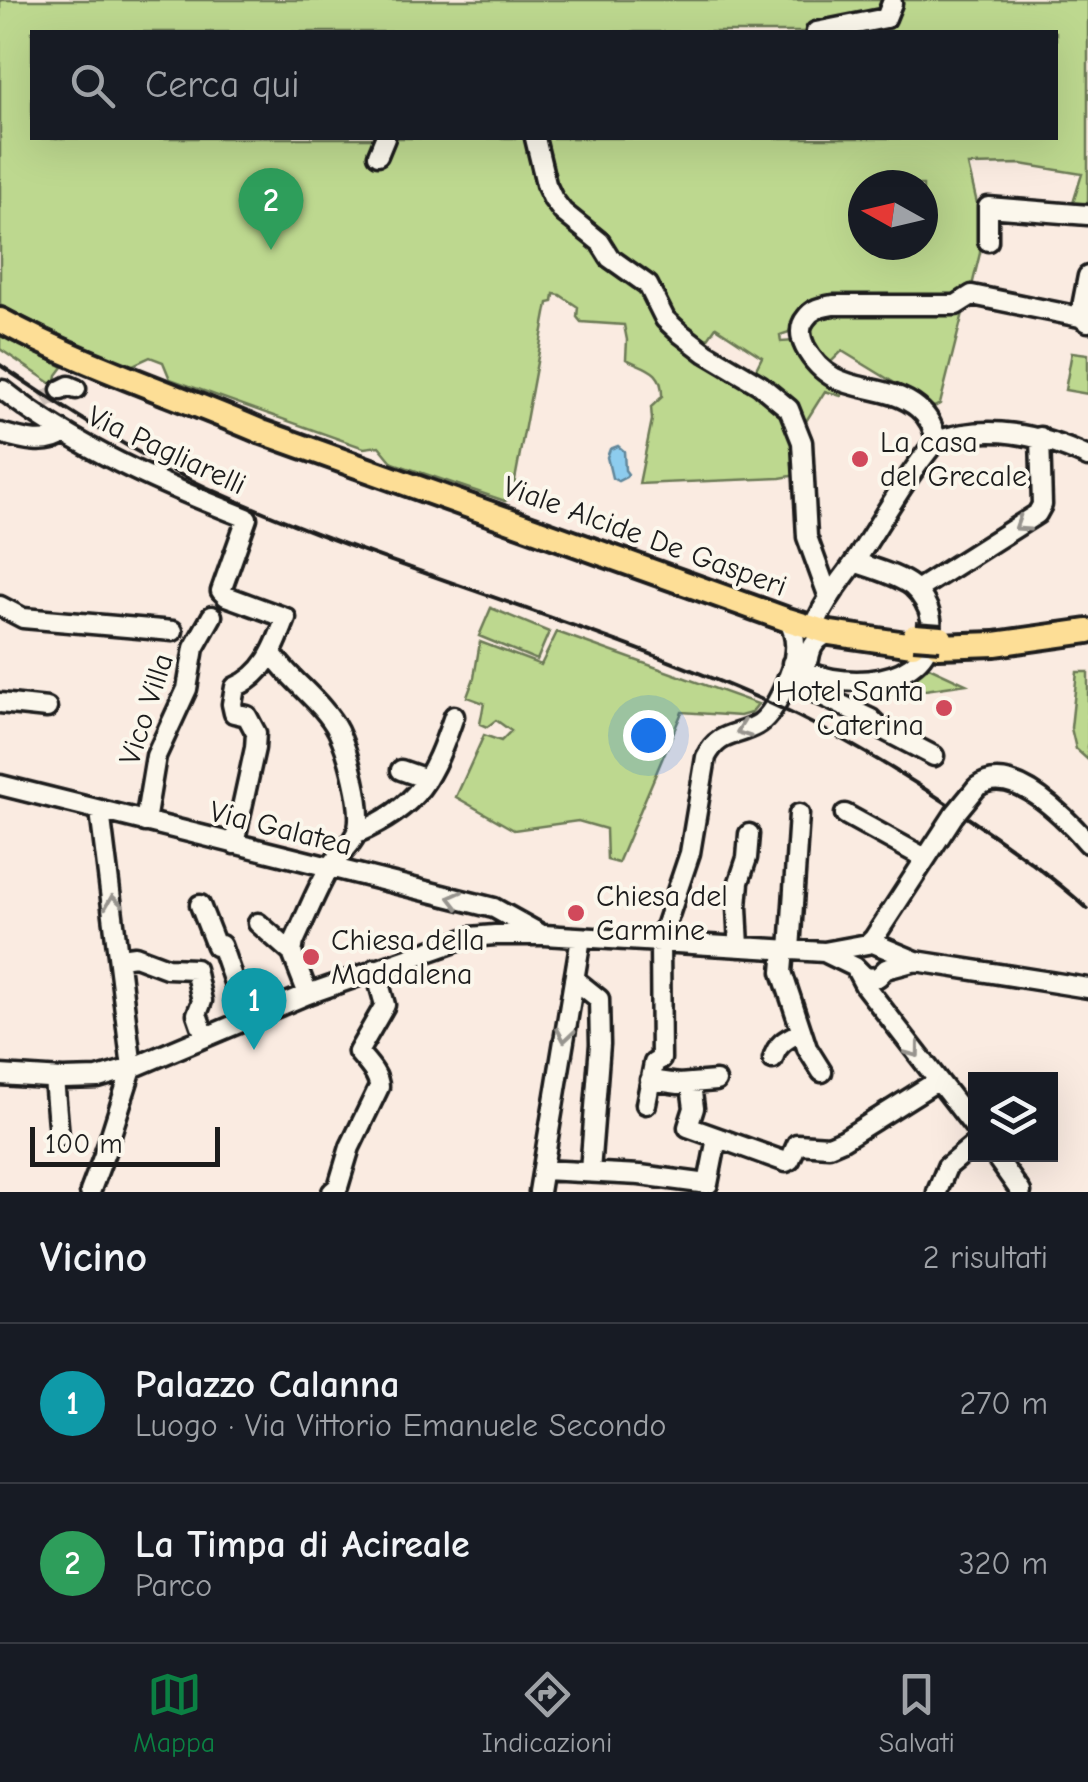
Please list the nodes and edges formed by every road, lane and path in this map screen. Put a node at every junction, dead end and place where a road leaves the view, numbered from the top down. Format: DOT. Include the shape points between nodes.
graph roads {
  1 [pos="892,3"];
  2 [pos="826,30"];
  3 [pos="535,140"];
  4 [pos="1088,215"];
  5 [pos="988,242"];
  6 [pos="1088,276"];
  7 [pos="1084,319"];
  8 [pos="0,320"];
  9 [pos="3,390"];
  10 [pos="198,404"];
  11 [pos="0,433"];
  12 [pos="65,433"];
  13 [pos="1040,438"];
  14 [pos="936,441"];
  15 [pos="1088,457"];
  16 [pos="866,542"];
  17 [pos="854,562"];
  18 [pos="879,571"];
  19 [pos="917,590"];
  20 [pos="828,595"];
  21 [pos="0,606"];
  22 [pos="212,616"];
  23 [pos="788,620"];
  24 [pos="1088,622"];
  25 [pos="824,626"];
  26 [pos="1088,631"];
  27 [pos="173,632"];
  28 [pos="940,642"];
  29 [pos="272,655"];
  30 [pos="796,667"];
  31 [pos="0,703"];
  32 [pos="47,708"];
  33 [pos="454,716"];
  34 [pos="934,756"];
  35 [pos="400,770"];
  36 [pos="427,779"];
  37 [pos="0,785"];
  38 [pos="100,811"];
  39 [pos="799,814"];
  40 [pos="845,814"];
  41 [pos="145,822"];
  42 [pos="357,832"];
  43 [pos="748,834"];
  44 [pos="1088,843"];
  45 [pos="234,844"];
  46 [pos="925,858"];
  47 [pos="329,868"];
  48 [pos="200,905"];
  49 [pos="494,908"];
  50 [pos="258,924"];
  51 [pos="495,934"];
  52 [pos="544,935"];
  53 [pos="580,938"];
  54 [pos="660,942"];
  55 [pos="739,947"];
  56 [pos="787,949"];
  57 [pos="879,951"];
  58 [pos="824,952"];
  59 [pos="292,953"];
  60 [pos="120,958"];
  61 [pos="375,970"];
  62 [pos="856,970"];
  63 [pos="574,979"];
  64 [pos="1088,988"];
  65 [pos="308,994"];
  66 [pos="247,1020"];
  67 [pos="801,1032"];
  68 [pos="205,1038"];
  69 [pos="773,1059"];
  70 [pos="132,1068"];
  71 [pos="822,1072"];
  72 [pos="0,1075"];
  73 [pos="54,1079"];
  74 [pos="650,1080"];
  75 [pos="936,1080"];
  76 [pos="716,1081"];
  77 [pos="691,1084"];
  78 [pos="646,1104"];
  79 [pos="968,1119"];
  80 [pos="59,1136"];
  81 [pos="717,1138"];
  82 [pos="968,1150"];
  83 [pos="1000,1162"];
  84 [pos="543,1170"];
  85 [pos="590,1171"];
  86 [pos="90,1192"];
  87 [pos="332,1192"];
  88 [pos="539,1192"];
  89 [pos="937,1192"];
  90 [pos="1022,1192"];
  1 -- 2 [label="street" via="886,18"];
  3 -- 20 [label="street" via="546,184 563,212 648,285 680,333 790,409 802,442 808,537"];
  4 -- 5 [label="street" via="988,207"];
  6 -- 7 [label="street"];
  7 -- 14 [label="street" via="972,296 956,305 833,305 810,313 801,337 821,368 917,407 934,427"];
  8 -- 10 [label="main road, Viale Alcide De Gasperi" via="72,356"];
  9 -- 12 [label="street" via="38,407"];
  10 -- 23 [label="main road, Viale Alcide De Gasperi"];
  10 -- 25 [label="main road, Viale Alcide De Gasperi"];
  11 -- 12 [label="street, Via Pagliarelli" via="45,442"];
  12 -- 29 [label="street, Via Pagliarelli" via="148,478 247,518 221,592 286,618"];
  13 -- 14 [label="street" via="1016,432"];
  13 -- 15 [label="street"];
  13 -- 19 [label="street, one-way" via="1037,514"];
  14 -- 16 [label="street"];
  16 -- 17 [label="street"];
  16 -- 18 [label="street"];
  17 -- 18 [label="street"];
  17 -- 20 [label="street"];
  18 -- 19 [label="street"];
  19 -- 30 [label="street" via="930,614 929,641 909,669 855,681"];
  20 -- 25 [label="street"];
  21 -- 27 [label="street" via="23,618"];
  22 -- 41 [label="street, Vico Villa" via="156,756"];
  23 -- 25 [label="main road, Viale Alcide De Gasperi"];
  23 -- 30 [label="street"];
  24 -- 28 [label="main road, Viale Alcide De Gasperi"];
  25 -- 28 [label="main road, Viale Alcide De Gasperi"];
  25 -- 30 [label="street"];
  26 -- 28 [label="main road, Viale Alcide De Gasperi" via="995,644"];
  29 -- 42 [label="street" via="338,730 360,813"];
  29 -- 45 [label="street" via="248,682 234,687 234,713 247,716 256,733"];
  30 -- 34 [label="street" via="880,728"];
  30 -- 54 [label="street, one-way" via="767,717 720,739 706,756 690,853"];
  31 -- 32 [label="street"];
  33 -- 36 [label="street"];
  35 -- 36 [label="street"];
  36 -- 42 [label="street" via="394,815"];
  37 -- 38 [label="street, Via Galatea"];
  38 -- 41 [label="street, Via Galatea"];
  60 -- 38 [label="street, one-way"];
  39 -- 56 [label="street"];
  40 -- 46 [label="street"];
  41 -- 45 [label="street, Via Galatea"];
  42 -- 47 [label="street"];
  43 -- 55 [label="street" via="736,907"];
  44 -- 46 [label="street, bridge" via="1037,796 1002,779 977,787"];
  45 -- 47 [label="street, Via Galatea"];
  46 -- 57 [label="street" via="874,938"];
  49 -- 47 [label="street, Via Galatea, one-way"];
  47 -- 59 [label="street"];
  48 -- 66 [label="street"];
  49 -- 51 [label="street"];
  49 -- 52 [label="street, Via Galatea"];
  50 -- 59 [label="street"];
  51 -- 52 [label="street"];
  51 -- 61 [label="street"];
  52 -- 53 [label="street"];
  53 -- 54 [label="street"];
  53 -- 63 [label="street"];
  54 -- 55 [label="street"];
  54 -- 74 [label="street" via="661,1059"];
  55 -- 56 [label="street"];
  56 -- 58 [label="street"];
  56 -- 67 [label="street" via="782,972"];
  57 -- 58 [label="street"];
  57 -- 62 [label="street" via="854,954"];
  57 -- 62 [label="street" via="878,977"];
  57 -- 64 [label="street"];
  58 -- 62 [label="street"];
  59 -- 65 [label="street"];
  60 -- 68 [label="street" via="195,968 202,1001 196,1014"];
  60 -- 70 [label="street"];
  61 -- 65 [label="street"];
  61 -- 87 [label="street" via="385,1005 358,1052 379,1087"];
  62 -- 75 [label="street, one-way"];
  63 -- 84 [label="street, one-way"];
  63 -- 85 [label="street" via="599,999"];
  65 -- 66 [label="street"];
  66 -- 68 [label="street"];
  67 -- 69 [label="street" via="782,1040"];
  67 -- 71 [label="street"];
  68 -- 70 [label="street"];
  70 -- 73 [label="street" via="98,1078"];
  70 -- 86 [label="street"];
  72 -- 73 [label="street"];
  73 -- 80 [label="street"];
  74 -- 77 [label="street"];
  74 -- 78 [label="street"];
  75 -- 79 [label="street"];
  75 -- 81 [label="street" via="844,1140 798,1144 786,1162"];
  76 -- 77 [label="street"];
  77 -- 81 [label="street" via="688,1127"];
  81 -- 85 [label="street" via="708,1184"];
  82 -- 89 [label="street" via="947,1167"];
  83 -- 90 [label="street"];
  84 -- 85 [label="street"];
  84 -- 88 [label="street"];
}
